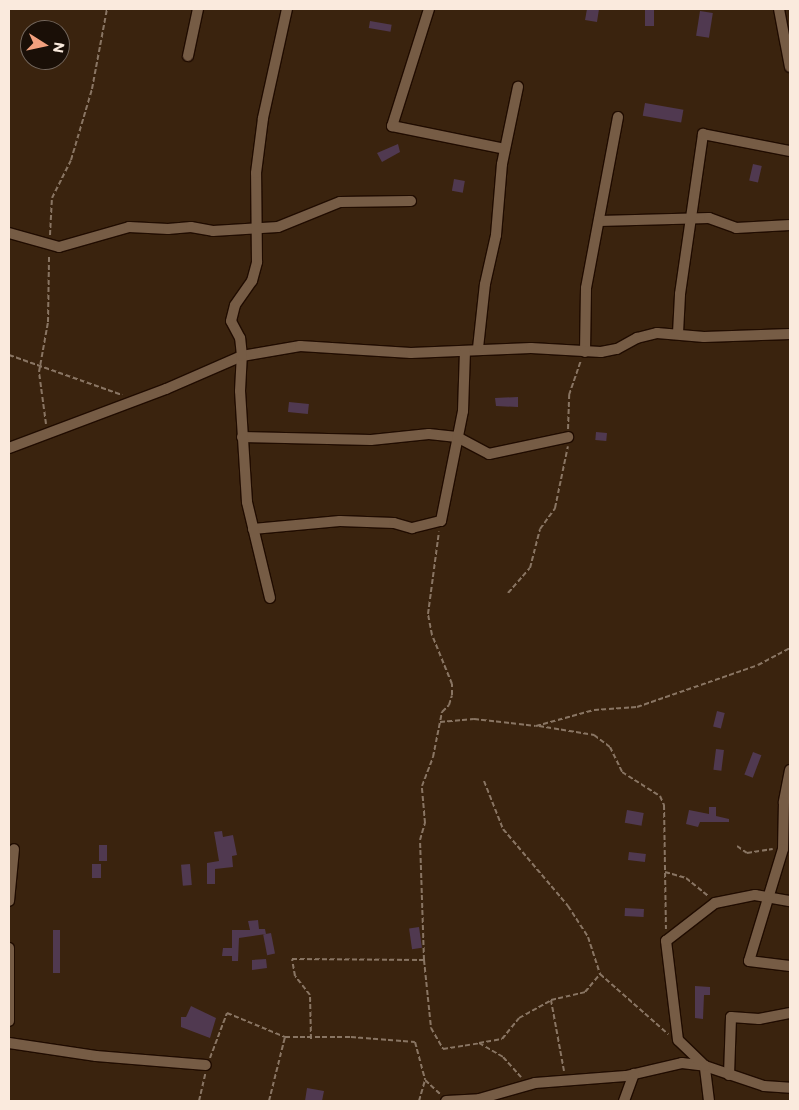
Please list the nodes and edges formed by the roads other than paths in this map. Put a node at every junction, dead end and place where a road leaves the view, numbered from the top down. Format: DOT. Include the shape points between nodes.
graph roads {
  1 [pos="198,9"];
  2 [pos="286,9"];
  3 [pos="429,9"];
  4 [pos="779,9"];
  5 [pos="188,56"];
  6 [pos="790,67"];
  7 [pos="518,87"];
  8 [pos="618,117"];
  9 [pos="505,148"];
  10 [pos="790,151"];
  11 [pos="411,201"];
  12 [pos="693,218"];
  13 [pos="599,221"];
  14 [pos="790,225"];
  15 [pos="256,229"];
  16 [pos="9,233"];
  17 [pos="678,333"];
  18 [pos="790,334"];
  19 [pos="478,348"];
  20 [pos="465,351"];
  21 [pos="585,352"];
  22 [pos="242,356"];
  23 [pos="9,436"];
  24 [pos="242,437"];
  25 [pos="457,437"];
  26 [pos="568,437"];
  27 [pos="13,446"];
  28 [pos="252,529"];
  29 [pos="270,598"];
  30 [pos="790,770"];
  31 [pos="788,814"];
  32 [pos="14,849"];
  33 [pos="767,898"];
  34 [pos="9,901"];
  35 [pos="790,902"];
  36 [pos="9,948"];
  37 [pos="790,966"];
  38 [pos="790,1013"];
  39 [pos="9,1021"];
  40 [pos="9,1043"];
  41 [pos="206,1065"];
  42 [pos="705,1066"];
  43 [pos="634,1074"];
  44 [pos="730,1075"];
  45 [pos="790,1088"];
  46 [pos="447,1101"];
  47 [pos="624,1101"];
  48 [pos="709,1101"];
  1 -- 5 [label="street"];
  2 -- 15 [label="street" via="263,118 256,172"];
  3 -- 9 [label="street" via="392,126"];
  4 -- 6 [label="street"];
  7 -- 9 [label="street"];
  8 -- 13 [label="street"];
  9 -- 19 [label="street" via="496,235 485,284"];
  10 -- 12 [label="street" via="704,134"];
  11 -- 15 [label="street" via="340,202 292,223"];
  12 -- 13 [label="street"];
  12 -- 14 [label="street" via="709,218 736,228"];
  12 -- 17 [label="street" via="680,294"];
  13 -- 21 [label="street" via="586,288"];
  15 -- 16 [label="street" via="129,227 68,246"];
  15 -- 22 [label="street" via="257,262 252,281 235,305 231,321 240,338"];
  17 -- 18 [label="street" via="704,338"];
  17 -- 21 [label="street" via="657,333 637,338 618,349"];
  19 -- 20 [label="street"];
  19 -- 21 [label="street"];
  20 -- 22 [label="street" via="411,353 300,346"];
  20 -- 25 [label="street" via="463,411"];
  22 -- 24 [label="street"];
  22 -- 27 [label="street"];
  23 -- 27 [label="street"];
  24 -- 25 [label="street" via="371,440 429,434"];
  24 -- 28 [label="street" via="246,502"];
  25 -- 26 [label="street" via="489,454"];
  25 -- 28 [label="street" via="441,521 412,528 340,522"];
  28 -- 29 [label="street"];
  30 -- 31 [label="street"];
  31 -- 33 [label="street" via="783,849"];
  32 -- 34 [label="street"];
  33 -- 35 [label="street"];
  33 -- 37 [label="street" via="749,961"];
  33 -- 42 [label="street" via="756,895 714,903 666,941 678,1040"];
  36 -- 39 [label="street"];
  38 -- 44 [label="street" via="759,1019 731,1017"];
  40 -- 41 [label="street" via="96,1056"];
  42 -- 43 [label="street" via="682,1063"];
  42 -- 44 [label="street"];
  42 -- 48 [label="street"];
  43 -- 46 [label="street" via="535,1083 478,1099"];
  43 -- 47 [label="street"];
  44 -- 45 [label="street" via="764,1086"];
}
